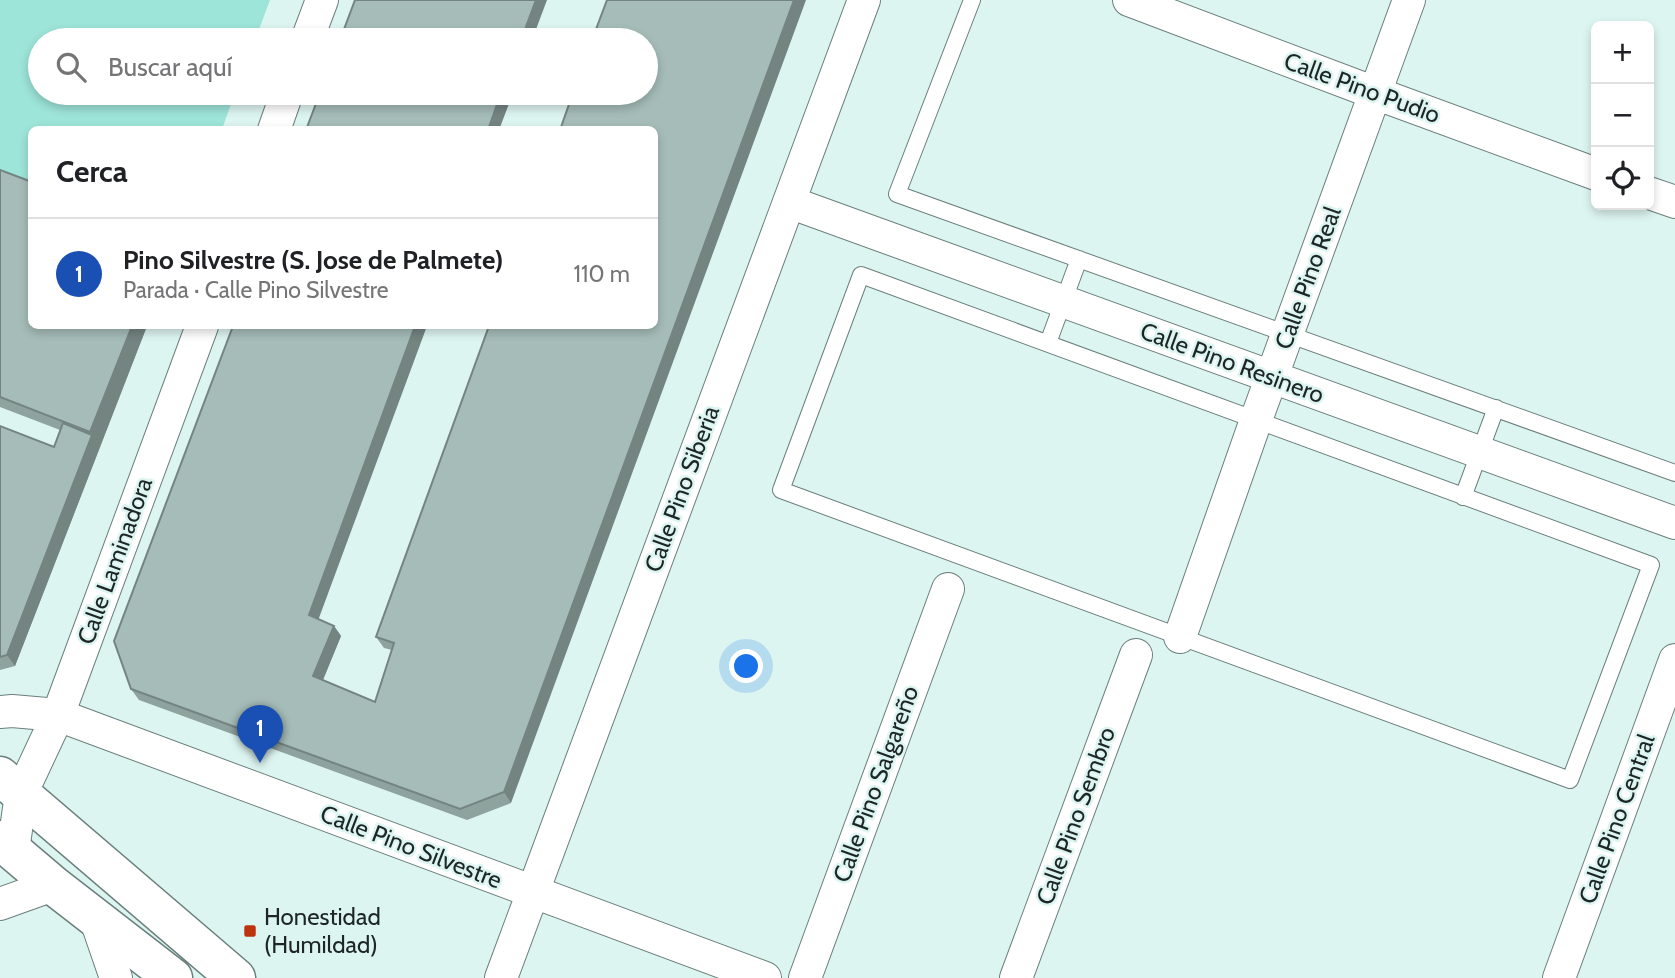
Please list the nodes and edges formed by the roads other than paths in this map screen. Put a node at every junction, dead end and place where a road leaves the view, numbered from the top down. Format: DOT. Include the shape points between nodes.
graph roads {
  1 [pos="322,0"];
  2 [pos="864,0"];
  3 [pos="972,0"];
  4 [pos="1129,0"];
  5 [pos="1409,0"];
  6 [pos="312,28"];
  7 [pos="1375,93"];
  8 [pos="283,105"];
  9 [pos="276,126"];
  10 [pos="1591,172"];
  11 [pos="1654,195"];
  12 [pos="789,202"];
  13 [pos="1675,202"];
  14 [pos="1079,259"];
  15 [pos="1063,302"];
  16 [pos="201,329"];
  17 [pos="1287,334"];
  18 [pos="1048,344"];
  19 [pos="1272,377"];
  20 [pos="1496,408"];
  21 [pos="1256,420"];
  22 [pos="1479,452"];
  23 [pos="1675,473"];
  24 [pos="1463,496"];
  25 [pos="1675,523"];
  26 [pos="947,589"];
  27 [pos="1180,637"];
  28 [pos="1136,655"];
  29 [pos="1675,660"];
  30 [pos="0,712"];
  31 [pos="58,715"];
  32 [pos="10,785"];
  33 [pos="7,846"];
  34 [pos="53,885"];
  35 [pos="533,893"];
  36 [pos="0,904"];
  37 [pos="95,917"];
  38 [pos="116,978"];
  39 [pos="173,978"];
  40 [pos="236,978"];
  41 [pos="501,978"];
  42 [pos="765,978"];
  43 [pos="805,978"];
  44 [pos="1016,978"];
  45 [pos="1559,978"];
  1 -- 6 [label="street"];
  2 -- 12 [label="street, Calle Pino Siberia"];
  3 -- 14 [label="lane" via="897,194"];
  4 -- 7 [label="street, Calle Pino Pudio"];
  5 -- 7 [label="street, Calle Pino Real"];
  7 -- 10 [label="street, Calle Pino Pudio"];
  7 -- 17 [label="street, Calle Pino Real"];
  8 -- 9 [label="street"];
  11 -- 13 [label="street"];
  12 -- 15 [label="street, Calle Pino Resinero"];
  12 -- 35 [label="street, Calle Pino Siberia"];
  14 -- 15 [label="lane"];
  14 -- 17 [label="lane"];
  15 -- 18 [label="lane"];
  15 -- 19 [label="street, Calle Pino Resinero"];
  16 -- 31 [label="street, Calle Laminadora"];
  17 -- 19 [label="street, Calle Pino Real"];
  17 -- 20 [label="lane"];
  18 -- 21 [label="lane"];
  18 -- 27 [label="lane" via="861,275 781,490"];
  19 -- 21 [label="street, Calle Pino Real"];
  19 -- 22 [label="street, Calle Pino Resinero"];
  20 -- 22 [label="lane"];
  20 -- 23 [label="lane"];
  21 -- 24 [label="lane"];
  21 -- 27 [label="street, Calle Pino Real"];
  22 -- 24 [label="lane"];
  22 -- 25 [label="street, Calle Pino Resinero"];
  24 -- 27 [label="lane" via="1650,565 1570,780"];
  26 -- 43 [label="street, Calle Pino Salgareño"];
  28 -- 44 [label="street, Calle Pino Sembro"];
  29 -- 45 [label="street, Calle Pino Central"];
  30 -- 31 [label="street, Calle Pino Silvestre"];
  31 -- 32 [label="street, Calle Laminadora"];
  31 -- 35 [label="street, Calle Pino Silvestre"];
  32 -- 33 [label="street, Calle Laminadora"];
  32 -- 40 [label="street"];
  33 -- 34 [label="street"];
  34 -- 36 [label="street"];
  34 -- 37 [label="street"];
  35 -- 41 [label="street, Calle Pino Siberia"];
  35 -- 42 [label="street, Calle Pino Silvestre"];
  37 -- 38 [label="street"];
  37 -- 39 [label="street"];
}
